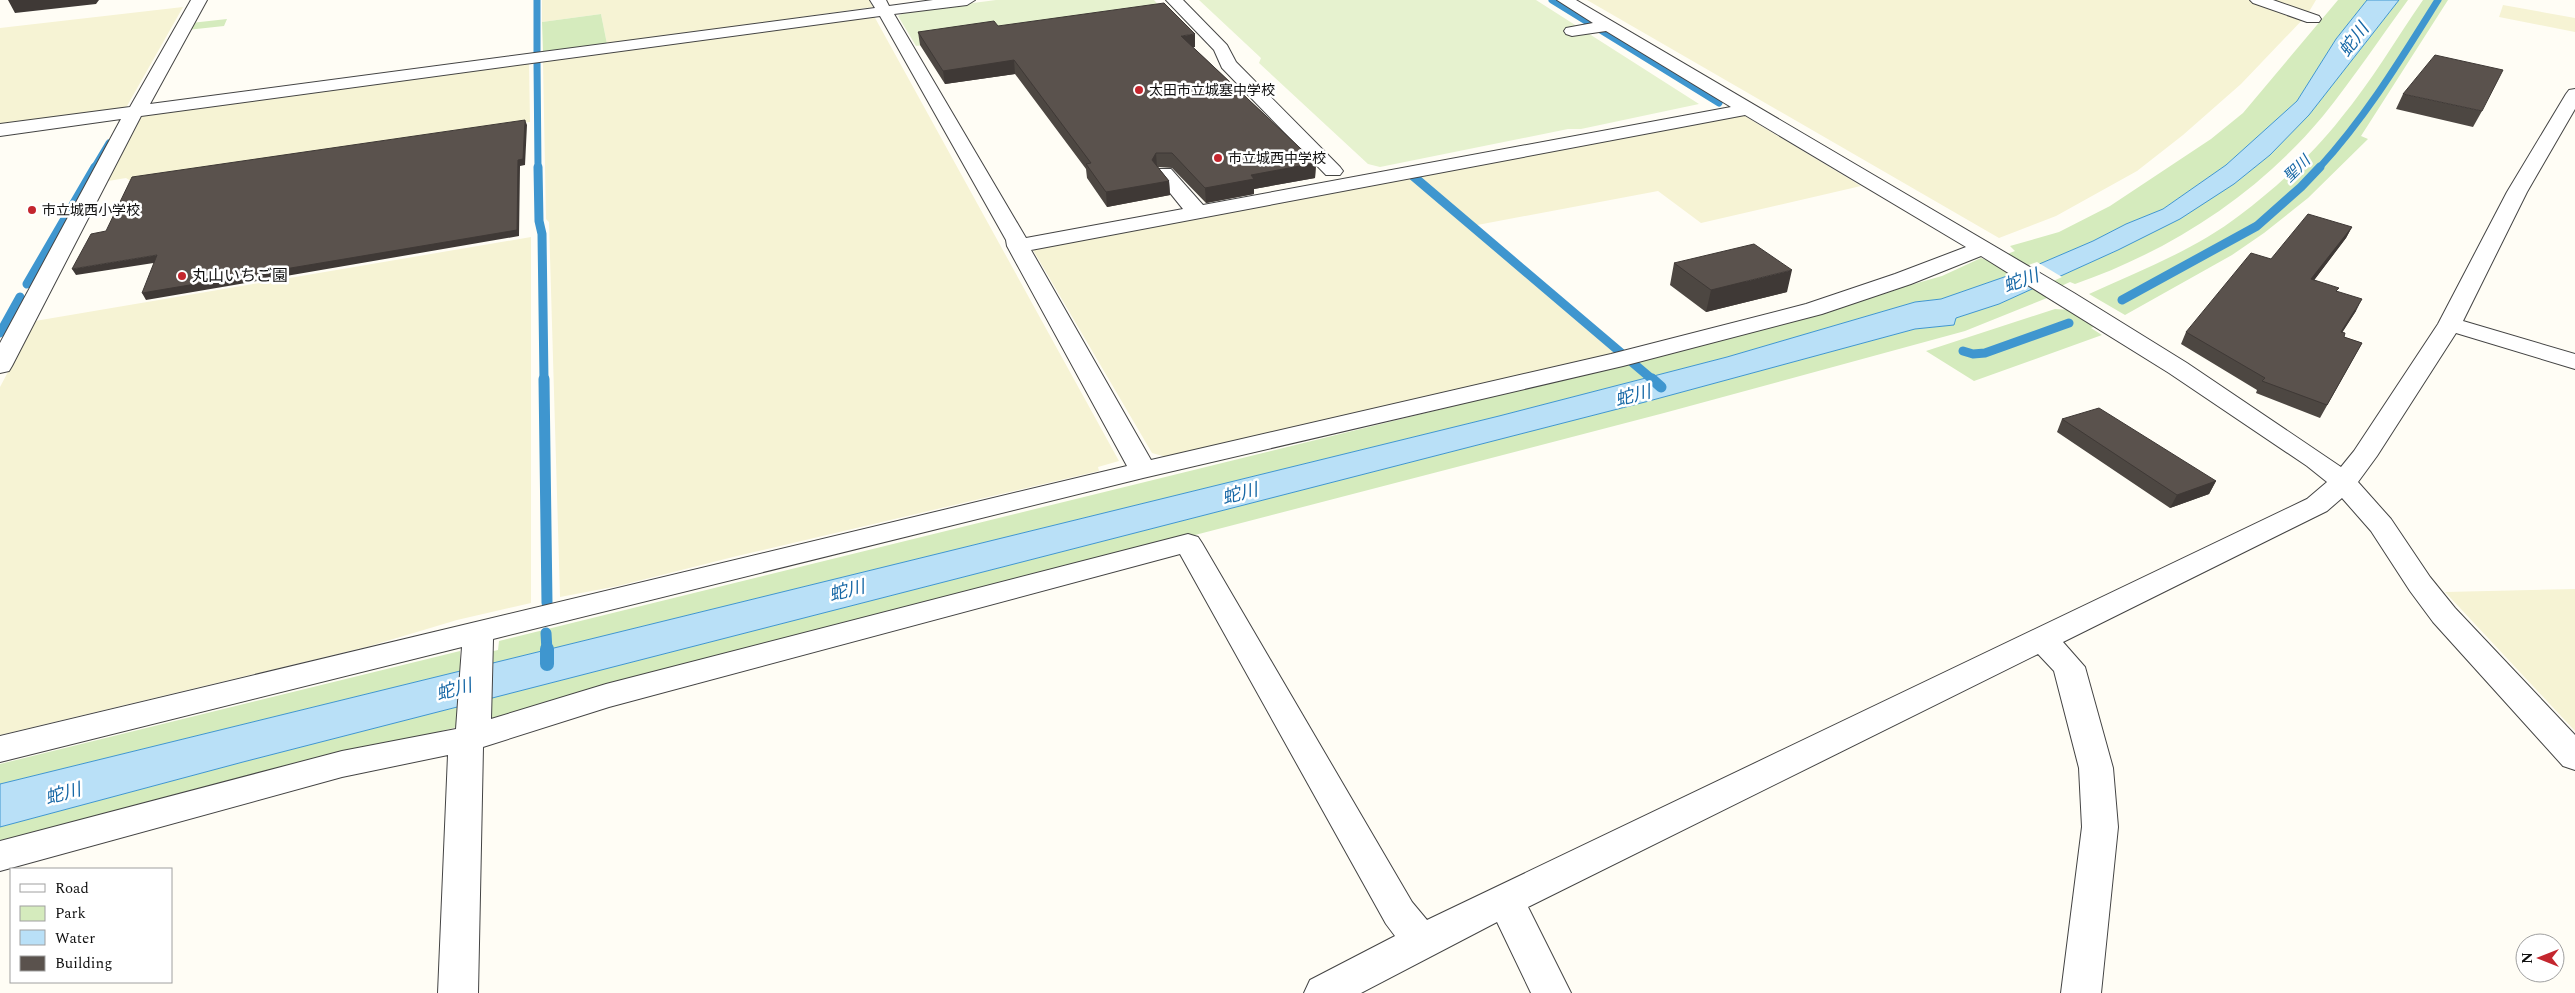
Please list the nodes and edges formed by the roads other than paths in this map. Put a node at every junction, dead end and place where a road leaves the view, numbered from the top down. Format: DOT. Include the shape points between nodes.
graph roads {
  1 [pos="199,0"];
  2 [pos="211,0"];
  3 [pos="966,0"];
  4 [pos="1174,0"];
  5 [pos="1565,0"];
  6 [pos="2258,0"];
  7 [pos="881,6"];
  8 [pos="2313,19"];
  9 [pos="186,22"];
  10 [pos="2575,94"];
  11 [pos="1747,109"];
  12 [pos="135,112"];
  13 [pos="0,130"];
  14 [pos="1333,171"];
  15 [pos="1164,173"];
  16 [pos="1200,212"];
  17 [pos="1018,243"];
  18 [pos="1987,251"];
  19 [pos="2450,324"];
  20 [pos="2575,362"];
  21 [pos="0,366"];
  22 [pos="1143,470"];
  23 [pos="2343,482"];
  24 [pos="477,636"];
  25 [pos="2043,640"];
  26 [pos="470,732"];
  27 [pos="0,748"];
  28 [pos="2575,757"];
  29 [pos="0,856"];
  30 [pos="1506,901"];
  31 [pos="1421,941"];
  32 [pos="458,993"];
  33 [pos="1324,993"];
  34 [pos="1550,993"];
  35 [pos="2081,993"];
  1 -- 9 [label="street"];
  2 -- 9 [label="street"];
  3 -- 7 [label="street"];
  4 -- 14 [label="street" via="1221,48 1228,64"];
  5 -- 11 [label="street" via="1592,28"];
  6 -- 8 [label="street"];
  7 -- 12 [label="street"];
  7 -- 17 [label="street"];
  9 -- 12 [label="street"];
  10 -- 19 [label="street" via="2517,192"];
  11 -- 16 [label="street"];
  11 -- 18 [label="street"];
  12 -- 13 [label="street"];
  12 -- 21 [label="street"];
  15 -- 16 [label="street" via="1190,205"];
  16 -- 17 [label="street"];
  17 -- 22 [label="street"];
  18 -- 22 [label="street" via="1814,309 1614,361"];
  18 -- 23 [label="street" via="2194,379 2316,460"];
  19 -- 20 [label="street"];
  19 -- 23 [label="street" via="2364,456"];
  22 -- 24 [label="street"];
  23 -- 25 [label="street" via="2317,505"];
  23 -- 28 [label="street" via="2381,525 2444,615"];
  24 -- 26 [label="street"];
  24 -- 27 [label="street"];
  25 -- 30 [label="street"];
  25 -- 35 [label="street" via="2068,667 2096,768 2100,827"];
  26 -- 29 [label="street"];
  26 -- 31 [label="street" via="1188,543 1399,914"];
  26 -- 32 [label="street"];
  30 -- 31 [label="street"];
  30 -- 34 [label="street"];
  31 -- 33 [label="street"];
}
